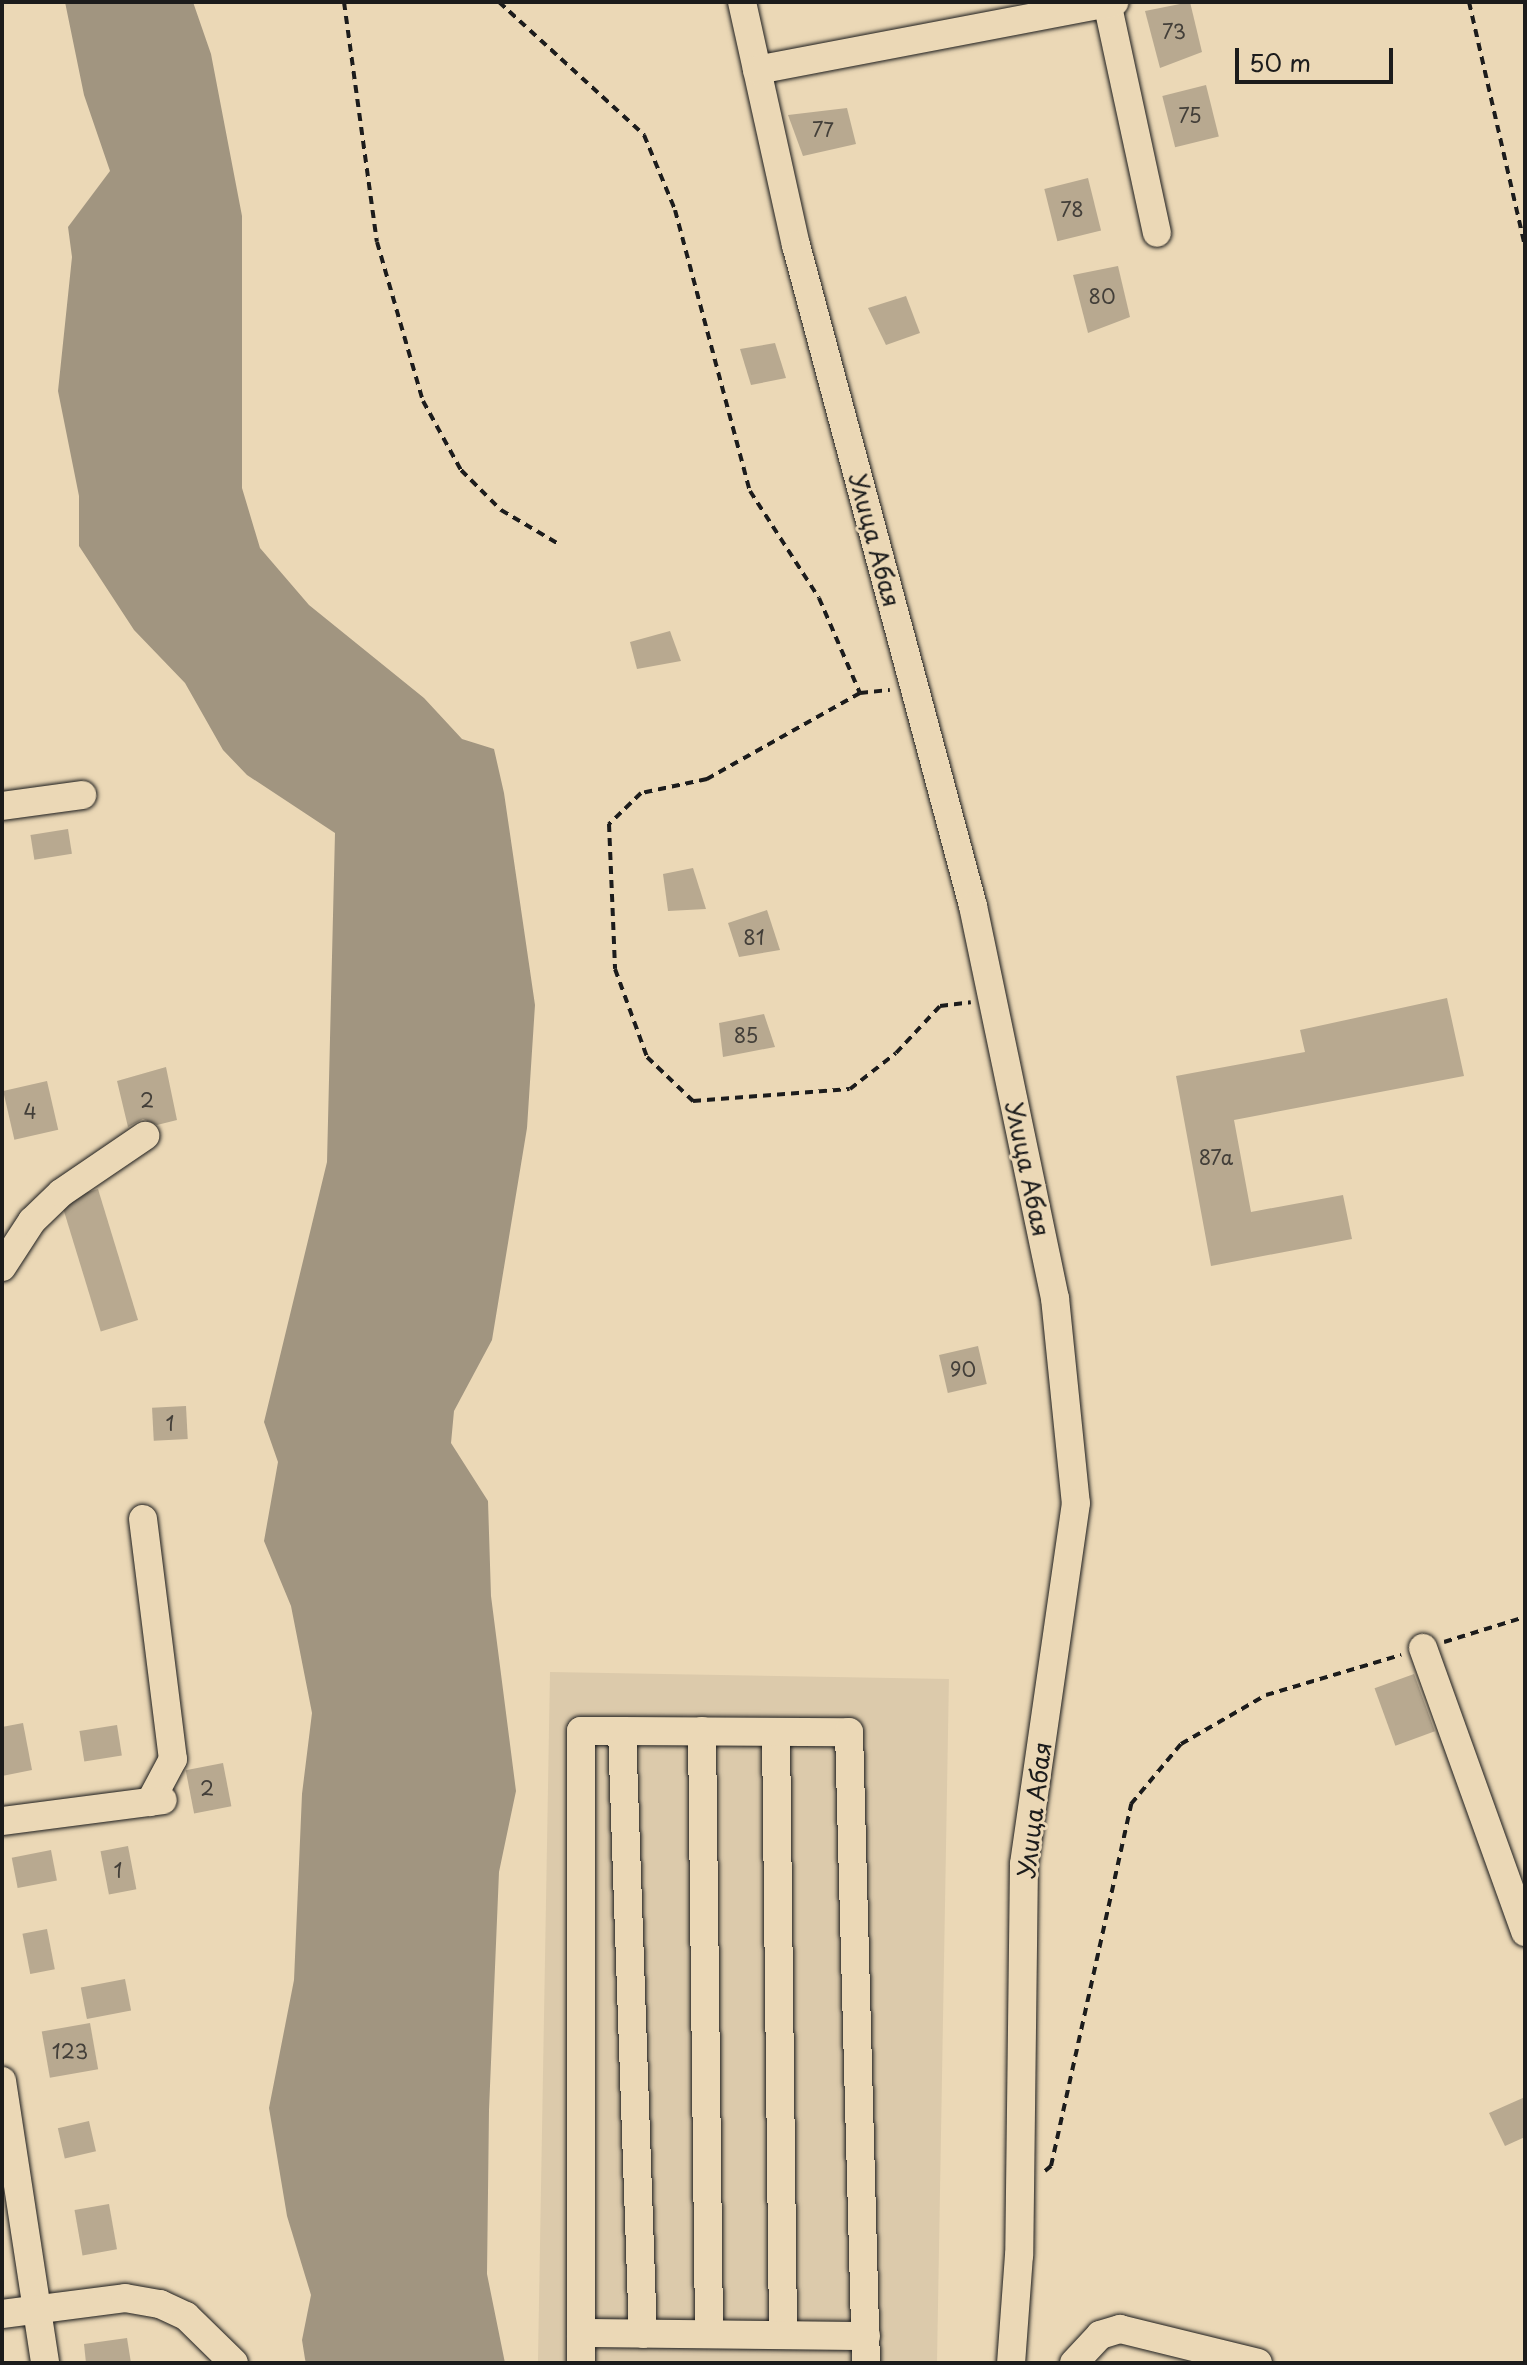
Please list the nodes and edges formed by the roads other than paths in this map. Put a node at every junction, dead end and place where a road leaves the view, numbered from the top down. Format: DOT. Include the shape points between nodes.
graph roads {
  1 [pos="742,2"];
  2 [pos="1110,3"];
  3 [pos="757,70"];
  4 [pos="1157,233"];
  5 [pos="82,795"];
  6 [pos="2,806"];
  7 [pos="145,1136"];
  8 [pos="2,1267"];
  9 [pos="143,1519"];
  10 [pos="1423,1648"];
  11 [pos="622,1731"];
  12 [pos="702,1731"];
  13 [pos="776,1732"];
  14 [pos="2,1821"];
  15 [pos="1525,1932"];
  16 [pos="2,2081"];
  17 [pos="11,2191"];
  18 [pos="37,2309"];
  19 [pos="2,2314"];
  20 [pos="581,2333"];
  21 [pos="643,2334"];
  22 [pos="709,2334"];
  23 [pos="783,2335"];
  24 [pos="866,2349"];
  25 [pos="45,2363"];
  26 [pos="234,2363"];
  27 [pos="581,2363"];
  28 [pos="1011,2363"];
  29 [pos="1074,2363"];
  30 [pos="1258,2363"];
  1 -- 3 [label="street, Улица Абая"];
  2 -- 3 [label="street"];
  2 -- 4 [label="street"];
  3 -- 28 [label="street, Улица Абая" via="796,245 992,999 1055,1298 1076,1503 1024,1864 1020,2194"];
  5 -- 6 [label="street"];
  7 -- 8 [label="street" via="61,1193 32,1221"];
  9 -- 14 [label="street" via="173,1759 156,1801"];
  10 -- 15 [label="street"];
  11 -- 12 [label="street"];
  11 -- 20 [label="street" via="581,1731"];
  11 -- 21 [label="street"];
  12 -- 13 [label="street"];
  12 -- 22 [label="street"];
  13 -- 23 [label="street"];
  13 -- 24 [label="street" via="849,1732"];
  16 -- 17 [label="street"];
  17 -- 18 [label="street"];
  18 -- 19 [label="street"];
  18 -- 25 [label="street"];
  18 -- 26 [label="street" via="125,2298 160,2304 186,2316"];
  20 -- 21 [label="street"];
  20 -- 27 [label="street"];
  21 -- 22 [label="street"];
  22 -- 23 [label="street"];
  23 -- 24 [label="street"];
  29 -- 30 [label="street" via="1100,2335 1120,2329"];
}
